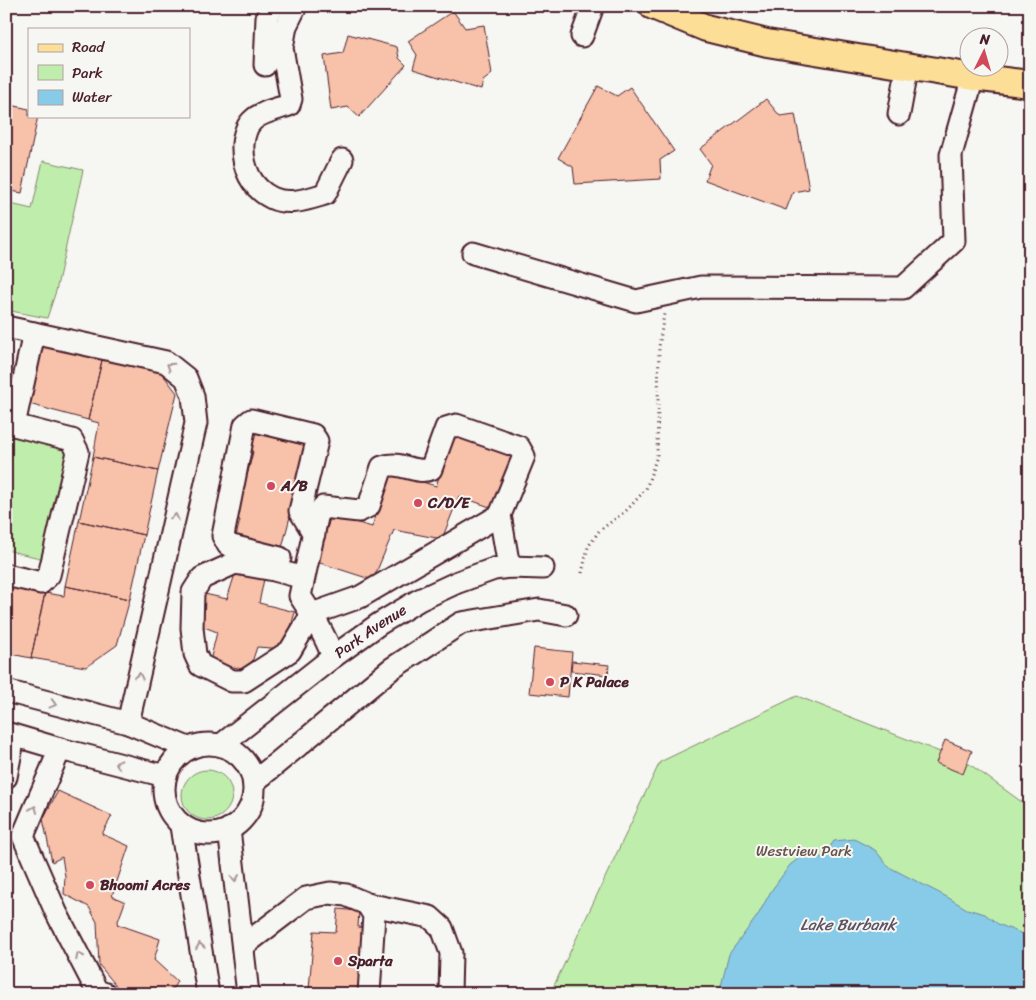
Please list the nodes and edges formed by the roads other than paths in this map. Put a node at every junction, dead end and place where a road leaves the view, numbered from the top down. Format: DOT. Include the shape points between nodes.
graph roads {
  1 [pos="273,6"];
  2 [pos="296,6"];
  3 [pos="593,6"];
  4 [pos="653,6"];
  5 [pos="582,36"];
  6 [pos="265,65"];
  7 [pos="908,65"];
  8 [pos="958,74"];
  9 [pos="973,78"];
  10 [pos="981,78"];
  11 [pos="1030,84"];
  12 [pos="899,114"];
  13 [pos="342,160"];
  14 [pos="473,253"];
  15 [pos="6,328"];
  16 [pos="34,333"];
  17 [pos="16,371"];
  18 [pos="10,424"];
  19 [pos="500,515"];
  20 [pos="314,534"];
  21 [pos="509,567"];
  22 [pos="543,568"];
  23 [pos="306,571"];
  24 [pos="6,575"];
  25 [pos="312,614"];
  26 [pos="566,615"];
  27 [pos="333,657"];
  28 [pos="6,691"];
  29 [pos="128,723"];
  30 [pos="10,734"];
  31 [pos="221,745"];
  32 [pos="188,748"];
  33 [pos="60,749"];
  34 [pos="165,776"];
  35 [pos="6,777"];
  36 [pos="254,782"];
  37 [pos="181,826"];
  38 [pos="230,830"];
  39 [pos="14,838"];
  40 [pos="367,904"];
  41 [pos="242,946"];
  42 [pos="106,994"];
  43 [pos="208,994"];
  44 [pos="248,994"];
  45 [pos="369,994"];
  46 [pos="450,994"];
  1 -- 6 [label="street" via="267,17"];
  2 -- 13 [label="street" via="286,26 282,48 291,99 288,105 254,118 248,125 242,157 248,176 259,190 274,199 293,202 325,194"];
  3 -- 5 [label="street"];
  4 -- 7 [label="main road" via="706,28"];
  7 -- 8 [label="main road"];
  7 -- 12 [label="street"];
  9 -- 14 [label="street" via="951,155 954,241 903,288 701,287 636,301"];
  10 -- 11 [label="main road"];
  15 -- 16 [label="street"];
  16 -- 17 [label="street"];
  29 -- 16 [label="street, one-way" via="196,423 193,396 186,378 166,362"];
  17 -- 18 [label="street"];
  18 -- 24 [label="street" via="72,440 78,452 49,575 41,583"];
  19 -- 20 [label="street" via="524,456 519,447 456,426 446,428 431,469 424,471 391,464 382,467 368,506 359,511 322,507"];
  19 -- 21 [label="street"];
  19 -- 25 [label="street" via="360,597"];
  20 -- 23 [label="street"];
  20 -- 23 [label="street" via="300,511 317,441 313,435 251,420 245,425 223,536 228,545"];
  21 -- 22 [label="street, Park Avenue"];
  21 -- 27 [label="street, Park Avenue" via="494,569 419,600"];
  23 -- 25 [label="street" via="300,596"];
  23 -- 25 [label="street" via="274,570 235,563 202,578 193,592 195,654 200,665 232,681 244,681 290,651"];
  25 -- 27 [label="street"];
  26 -- 36 [label="street" via="539,610 461,624 391,669"];
  27 -- 31 [label="street, Park Avenue"];
  28 -- 29 [label="street, one-way"];
  29 -- 32 [label="street"];
  30 -- 33 [label="street"];
  30 -- 35 [label="street"];
  31 -- 32 [label="street"];
  31 -- 36 [label="street" via="246,763"];
  32 -- 34 [label="street" via="178,755"];
  34 -- 33 [label="street, one-way"];
  39 -- 33 [label="street, one-way"];
  34 -- 37 [label="street" via="167,809"];
  36 -- 38 [label="street" via="250,810"];
  37 -- 38 [label="street" via="210,834"];
  43 -- 37 [label="street, one-way"];
  38 -- 41 [label="street, one-way"];
  42 -- 39 [label="street, one-way" via="97,991"];
  40 -- 41 [label="street" via="346,895 330,893 306,898"];
  40 -- 45 [label="street" via="374,915"];
  40 -- 46 [label="street" via="430,916 442,928 451,953"];
  41 -- 44 [label="street"];
}
